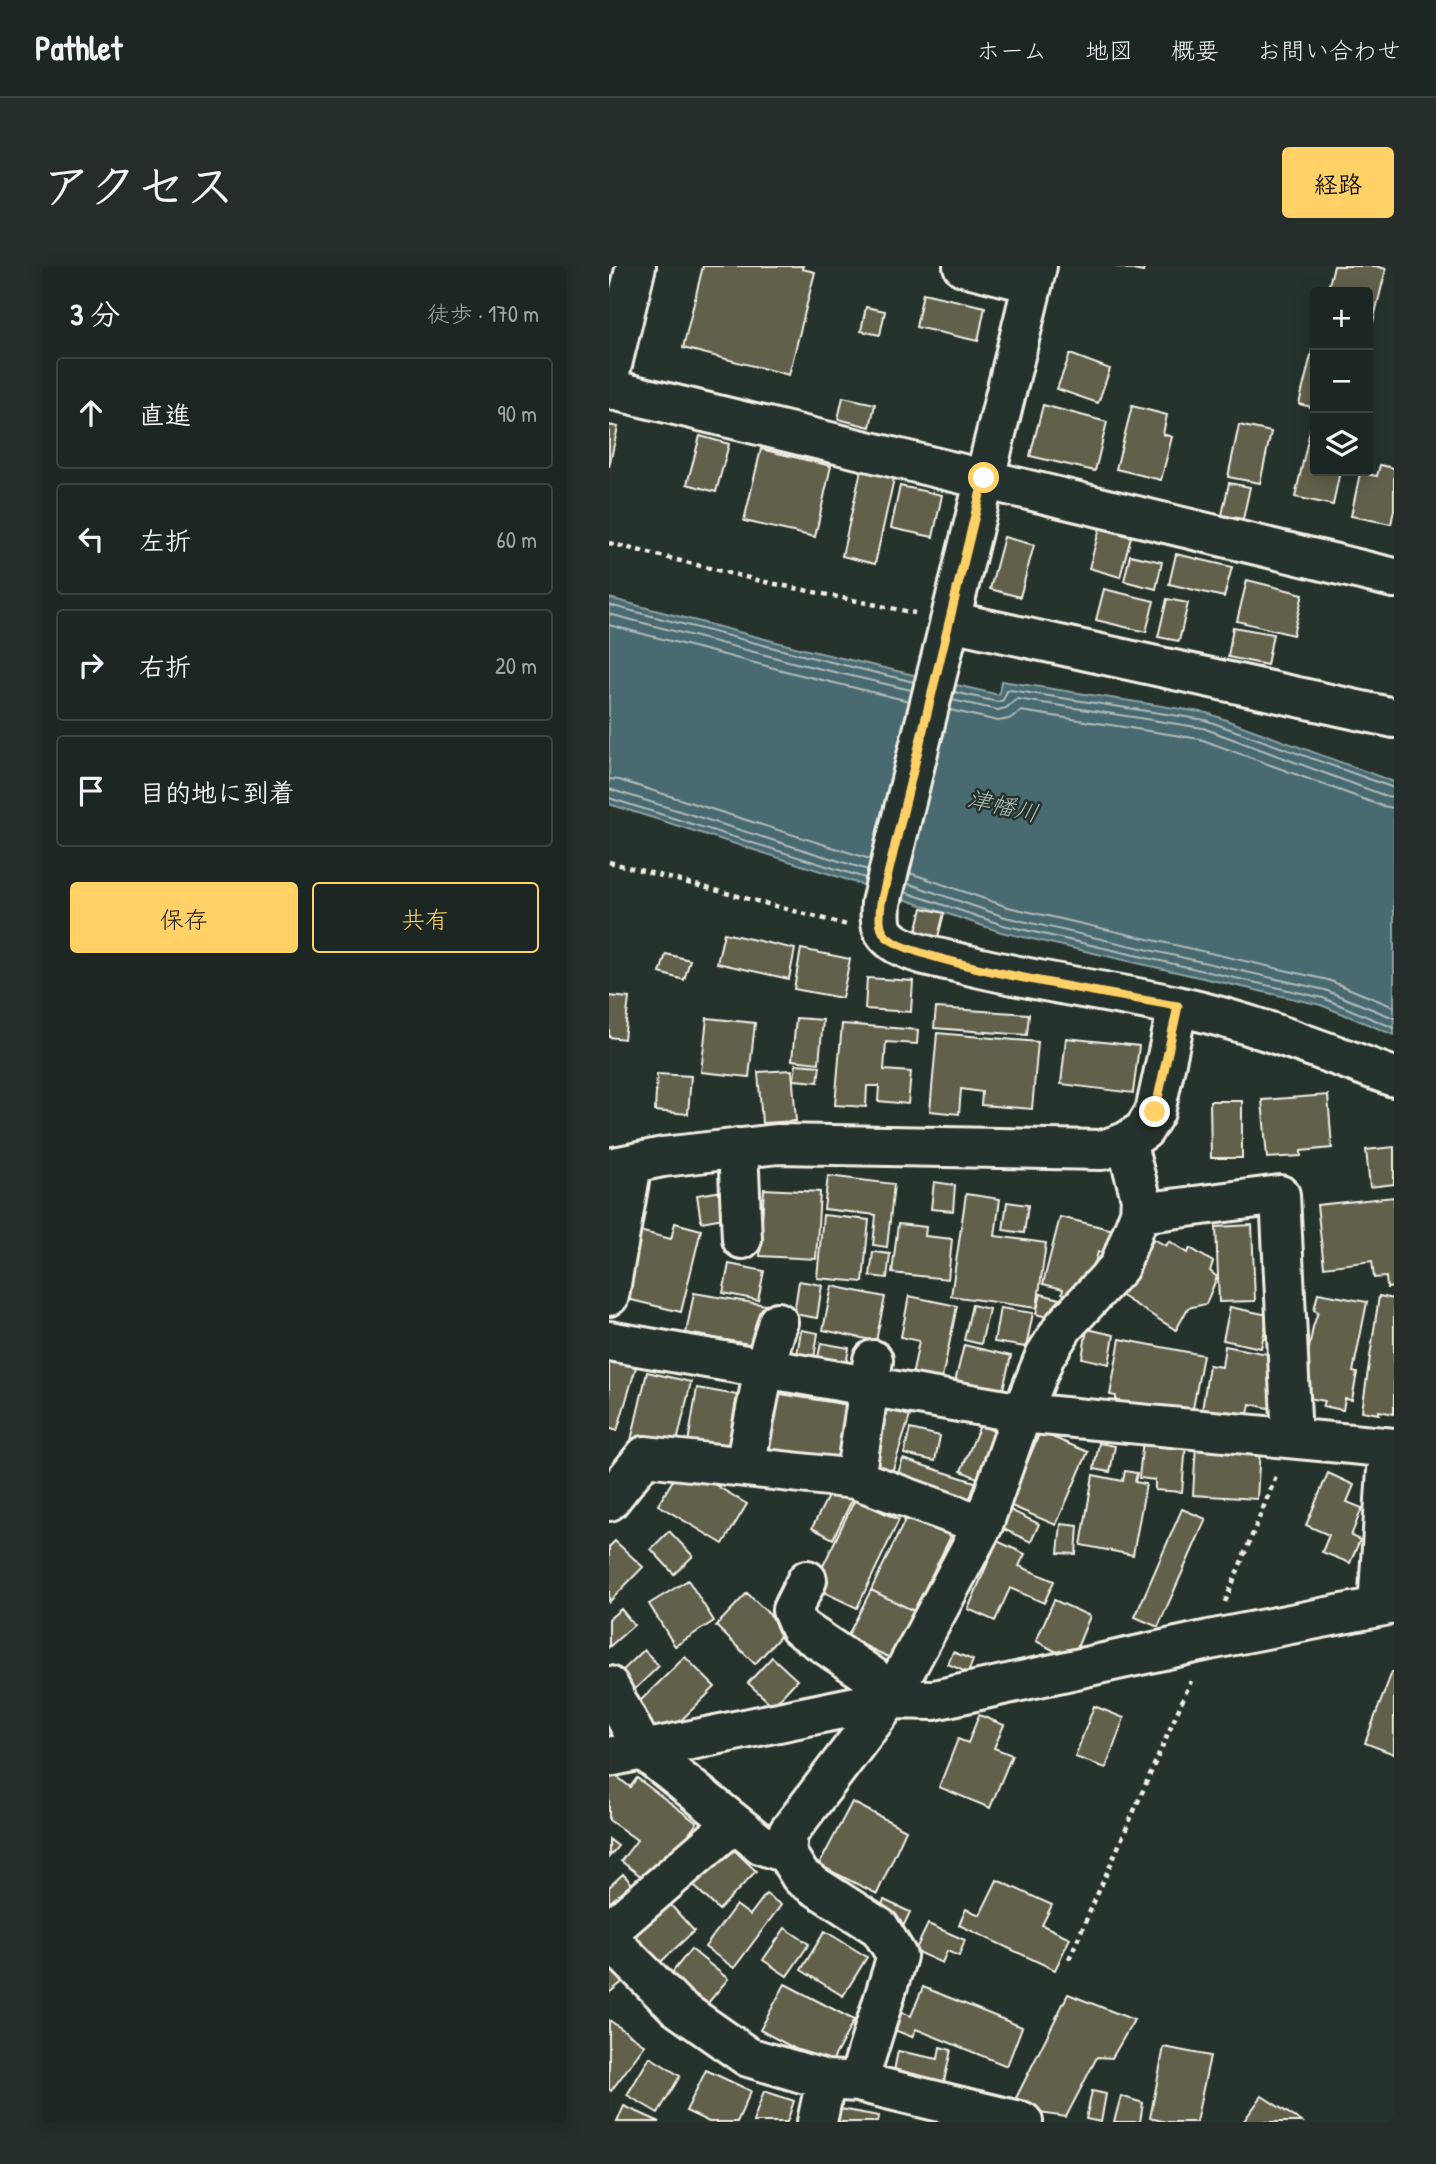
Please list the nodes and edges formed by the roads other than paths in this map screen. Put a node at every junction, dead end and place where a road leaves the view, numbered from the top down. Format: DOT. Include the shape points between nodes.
graph roads {
  1 [pos="636,266"];
  2 [pos="963,266"];
  3 [pos="1035,275"];
  4 [pos="609,377"];
  5 [pos="609,389"];
  6 [pos="984,478"];
  7 [pos="1394,578"];
  8 [pos="950,621"];
  9 [pos="1394,718"];
  10 [pos="1178,1006"];
  11 [pos="1394,1077"];
  12 [pos="1126,1142"];
  13 [pos="738,1148"];
  14 [pos="620,1166"];
  15 [pos="1140,1213"];
  16 [pos="742,1239"];
  17 [pos="609,1296"];
  18 [pos="778,1322"];
  19 [pos="609,1341"];
  20 [pos="764,1368"];
  21 [pos="871,1373"];
  22 [pos="1022,1413"];
  23 [pos="1292,1438"];
  24 [pos="1394,1448"];
  25 [pos="745,1466"];
  26 [pos="855,1479"];
  27 [pos="1391,1481"];
  28 [pos="609,1501"];
  29 [pos="983,1525"];
  30 [pos="807,1580"];
  31 [pos="1386,1606"];
  32 [pos="609,1686"];
  33 [pos="890,1699"];
  34 [pos="626,1754"];
  35 [pos="734,1823"];
  36 [pos="786,1853"];
  37 [pos="609,1931"];
  38 [pos="609,1939"];
  39 [pos="842,2081"];
  40 [pos="1002,2120"];
  41 [pos="817,2122"];
  1 -- 4 [label="street"];
  2 -- 3 [label="street"];
  3 -- 6 [label="street"];
  5 -- 6 [label="street"];
  6 -- 7 [label="street"];
  6 -- 8 [label="street"];
  8 -- 9 [label="street"];
  8 -- 10 [label="street" via="883,919 899,945 920,954"];
  10 -- 11 [label="street" via="1254,1027"];
  10 -- 12 [label="street" via="1155,1112 1144,1130"];
  12 -- 13 [label="street" via="1102,1150 778,1144"];
  12 -- 15 [label="street"];
  13 -- 14 [label="street"];
  13 -- 16 [label="street"];
  14 -- 17 [label="street"];
  15 -- 22 [label="street" via="1119,1267 1064,1326 1045,1356"];
  15 -- 23 [label="street" via="1280,1195"];
  18 -- 20 [label="street"];
  19 -- 20 [label="street"];
  20 -- 21 [label="street"];
  20 -- 25 [label="street"];
  21 -- 22 [label="street"];
  21 -- 26 [label="street"];
  22 -- 23 [label="street"];
  22 -- 29 [label="street"];
  23 -- 24 [label="street"];
  25 -- 26 [label="street"];
  25 -- 28 [label="street" via="645,1456"];
  26 -- 29 [label="street"];
  27 -- 31 [label="street"];
  29 -- 33 [label="street"];
  30 -- 33 [label="street" via="792,1610 799,1627 873,1677"];
  31 -- 33 [label="street" via="934,1700"];
  32 -- 34 [label="street"];
  33 -- 34 [label="street"];
  33 -- 36 [label="street" via="788,1833"];
  34 -- 35 [label="street"];
  35 -- 36 [label="street" via="762,1845"];
  35 -- 37 [label="street"];
  36 -- 39 [label="street" via="801,1877 880,1928 897,1956"];
  38 -- 39 [label="street" via="677,2007 748,2057"];
  39 -- 40 [label="street"];
  39 -- 41 [label="street"];
}
